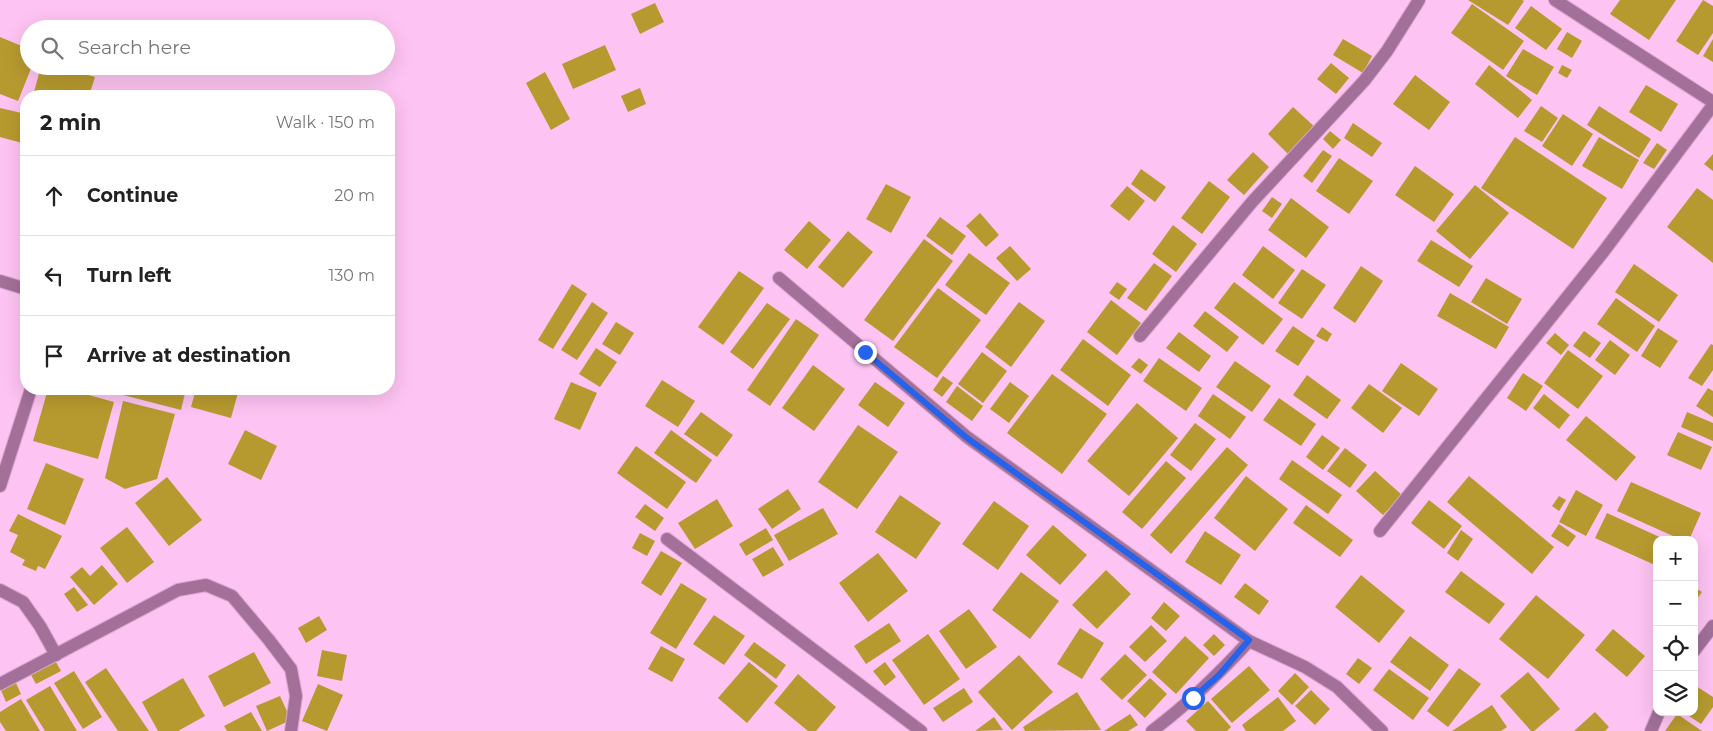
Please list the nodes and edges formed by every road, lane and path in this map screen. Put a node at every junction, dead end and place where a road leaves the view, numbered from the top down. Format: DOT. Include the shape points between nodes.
graph roads {
  1 [pos="1419,0"];
  2 [pos="1554,0"];
  3 [pos="1713,104"];
  4 [pos="779,278"];
  5 [pos="0,281"];
  6 [pos="20,287"];
  7 [pos="1140,336"];
  8 [pos="29,395"];
  9 [pos="0,486"];
  10 [pos="1380,531"];
  11 [pos="667,539"];
  12 [pos="0,590"];
  13 [pos="1713,626"];
  14 [pos="1249,640"];
  15 [pos="1698,646"];
  16 [pos="56,655"];
  17 [pos="0,684"];
  18 [pos="1656,716"];
  19 [pos="291,731"];
  20 [pos="921,731"];
  21 [pos="1152,731"];
  22 [pos="1382,731"];
  23 [pos="1650,731"];
  1 -- 7 [label="street" via="1364,81 1252,202"];
  2 -- 3 [label="street"];
  3 -- 10 [label="street" via="1604,251"];
  4 -- 14 [label="street" via="967,438"];
  5 -- 6 [label="street"];
  8 -- 9 [label="street"];
  11 -- 20 [label="street"];
  12 -- 16 [label="street" via="23,602"];
  13 -- 15 [label="street"];
  14 -- 21 [label="street" via="1219,675"];
  14 -- 22 [label="street" via="1305,667 1337,687"];
  16 -- 17 [label="street"];
  16 -- 19 [label="street" via="178,590 206,585 232,596 291,669 296,696"];
  18 -- 23 [label="street"];
}
